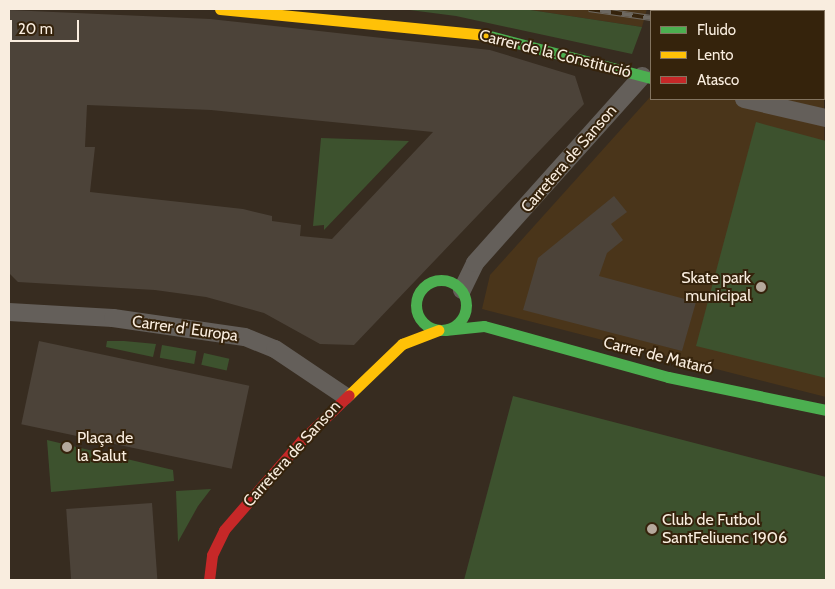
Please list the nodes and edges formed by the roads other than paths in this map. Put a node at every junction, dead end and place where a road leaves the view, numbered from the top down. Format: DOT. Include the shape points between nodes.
graph roads {
  1 [pos="220,9"];
  2 [pos="647,77"];
  3 [pos="748,100"];
  4 [pos="826,118"];
  5 [pos="464,295"];
  6 [pos="416,308"];
  7 [pos="9,312"];
  8 [pos="484,326"];
  9 [pos="442,330"];
  10 [pos="402,344"];
  11 [pos="345,396"];
  12 [pos="826,410"];
  13 [pos="209,580"];
  1 -- 2 [label="street, Carrer de la Constitució" via="493,36 586,64"];
  2 -- 5 [label="street, Carretera de Sanson" via="475,264"];
  3 -- 4 [label="street"];
  5 -- 6 [label="street" via="445,280 432,282 418,295"];
  5 -- 8 [label="street"];
  5 -- 9 [label="street" via="462,319"];
  6 -- 9 [label="street" via="421,321"];
  6 -- 10 [label="street"];
  7 -- 11 [label="street, Carrer d' Europa" via="113,318 245,337 275,349"];
  8 -- 9 [label="street, Carrer de Mataró"];
  8 -- 12 [label="street, Carrer de Mataró" via="668,377"];
  9 -- 10 [label="street"];
  10 -- 11 [label="street, Carretera de Sanson"];
  11 -- 13 [label="street, Carretera de Sanson" via="224,530 212,555"];
}
